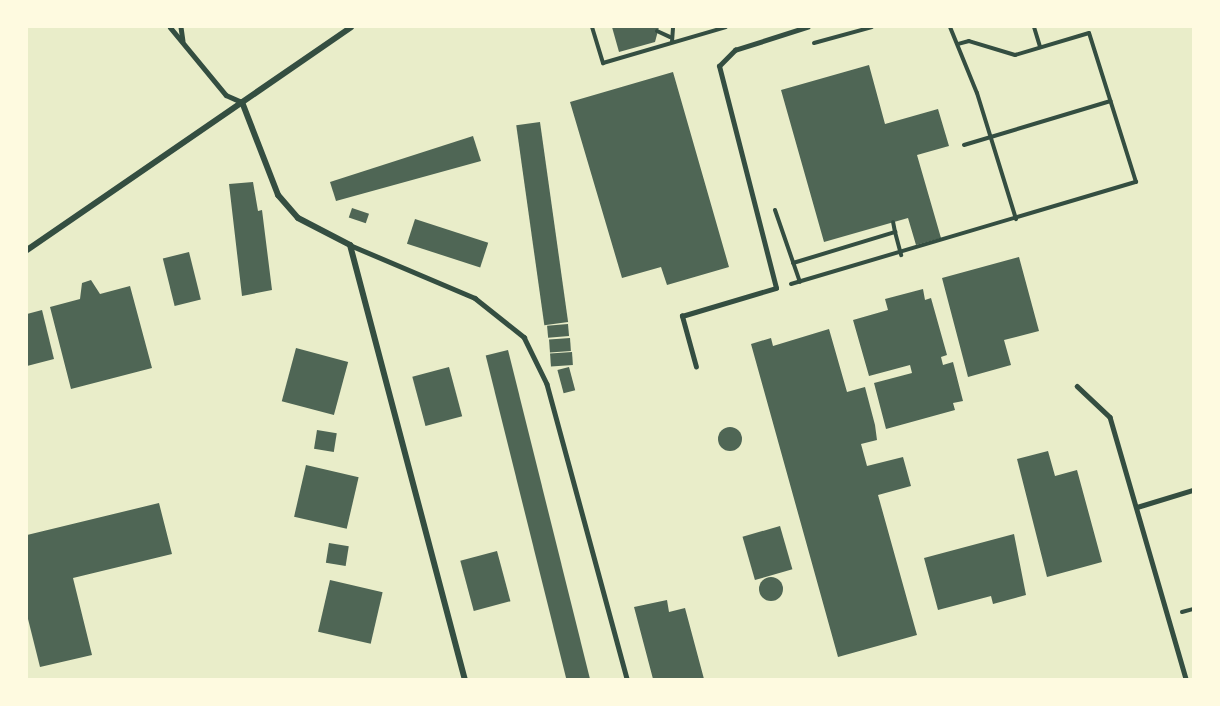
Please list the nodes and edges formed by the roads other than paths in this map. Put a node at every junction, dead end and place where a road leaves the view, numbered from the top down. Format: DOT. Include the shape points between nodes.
graph roads {
  1 [pos="170,27"];
  2 [pos="180,27"];
  3 [pos="351,27"];
  4 [pos="807,27"];
  5 [pos="184,44"];
  6 [pos="242,102"];
  7 [pos="350,245"];
  8 [pos="27,250"];
  9 [pos="696,367"];
  10 [pos="1077,386"];
  11 [pos="1193,490"];
  12 [pos="1137,507"];
  13 [pos="465,679"];
  14 [pos="627,679"];
  15 [pos="1186,679"];
  1 -- 5 [label="lane"];
  2 -- 5 [label="lane"];
  3 -- 6 [label="street"];
  4 -- 9 [label="lane" via="735,50 719,66 776,288 682,316"];
  5 -- 6 [label="lane" via="226,94"];
  6 -- 7 [label="street" via="278,195 298,218"];
  6 -- 8 [label="street"];
  7 -- 13 [label="street"];
  7 -- 14 [label="lane" via="475,298 524,337 546,384"];
  10 -- 12 [label="lane" via="1110,417"];
  11 -- 12 [label="lane"];
  12 -- 15 [label="lane"];
}
